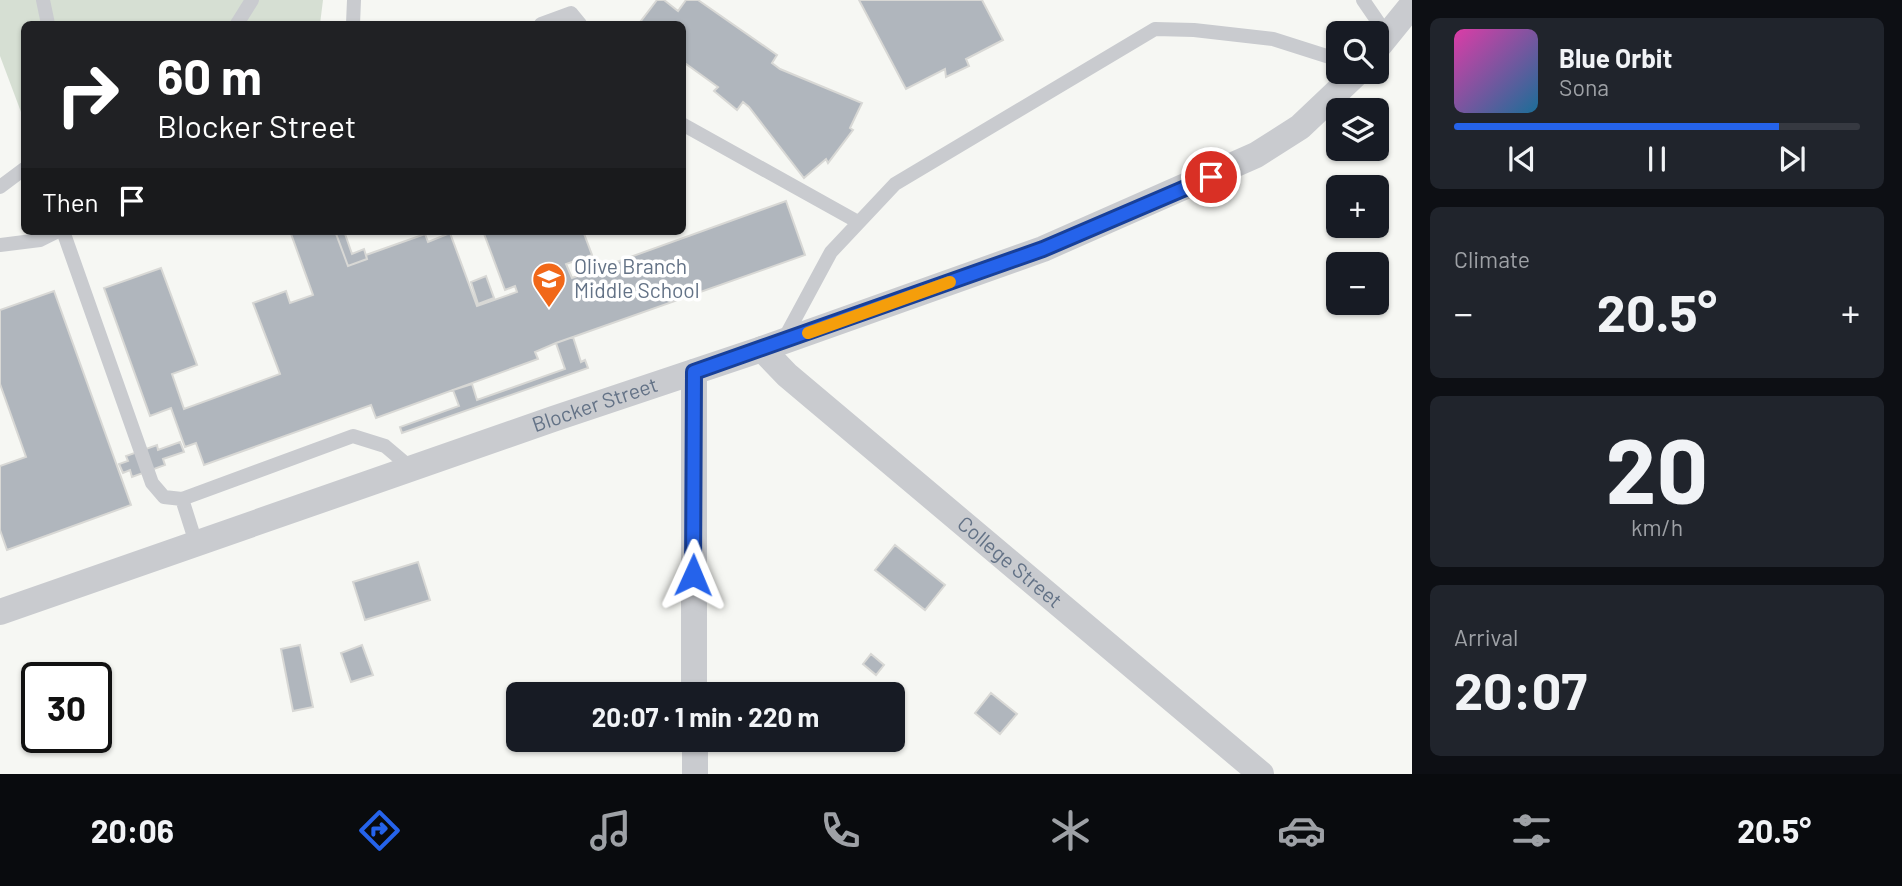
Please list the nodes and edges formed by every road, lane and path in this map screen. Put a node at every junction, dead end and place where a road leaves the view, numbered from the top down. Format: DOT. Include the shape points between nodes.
graph roads {
  1 [pos="43,0"];
  2 [pos="252,0"];
  3 [pos="354,0"];
  4 [pos="561,0"];
  5 [pos="1363,0"];
  6 [pos="1412,5"];
  7 [pos="576,19"];
  8 [pos="47,21"];
  9 [pos="239,21"];
  10 [pos="353,21"];
  11 [pos="1373,21"];
  12 [pos="1389,33"];
  13 [pos="1326,56"];
  14 [pos="1345,84"];
  15 [pos="686,126"];
  16 [pos="21,171"];
  17 [pos="0,187"];
  18 [pos="859,222"];
  19 [pos="52,235"];
  20 [pos="62,235"];
  21 [pos="0,245"];
  22 [pos="772,346"];
  23 [pos="694,372"];
  24 [pos="411,468"];
  25 [pos="182,499"];
  26 [pos="196,543"];
  27 [pos="0,612"];
  28 [pos="694,682"];
  29 [pos="695,752"];
  30 [pos="695,774"];
  31 [pos="1261,774"];
  1 -- 8 [label="lane"];
  2 -- 9 [label="lane"];
  3 -- 10 [label="lane"];
  4 -- 7 [label="lane"];
  5 -- 11 [label="lane"];
  6 -- 12 [label="street"];
  13 -- 18 [label="lane" via="1273,39 1155,29 895,184"];
  14 -- 22 [label="street, Blocker Street" via="1300,127 1211,177 1043,249"];
  15 -- 18 [label="lane"];
  16 -- 17 [label="lane"];
  18 -- 22 [label="lane" via="831,251"];
  19 -- 21 [label="lane"];
  20 -- 25 [label="lane" via="152,483 164,497"];
  22 -- 23 [label="street, Blocker Street"];
  22 -- 31 [label="street, College Street" via="787,375"];
  23 -- 24 [label="street, Blocker Street"];
  23 -- 28 [label="street"];
  24 -- 25 [label="lane" via="385,446 353,436"];
  24 -- 26 [label="street, Blocker Street"];
  25 -- 26 [label="lane"];
  26 -- 27 [label="street, Blocker Street"];
  29 -- 30 [label="street"];
}
